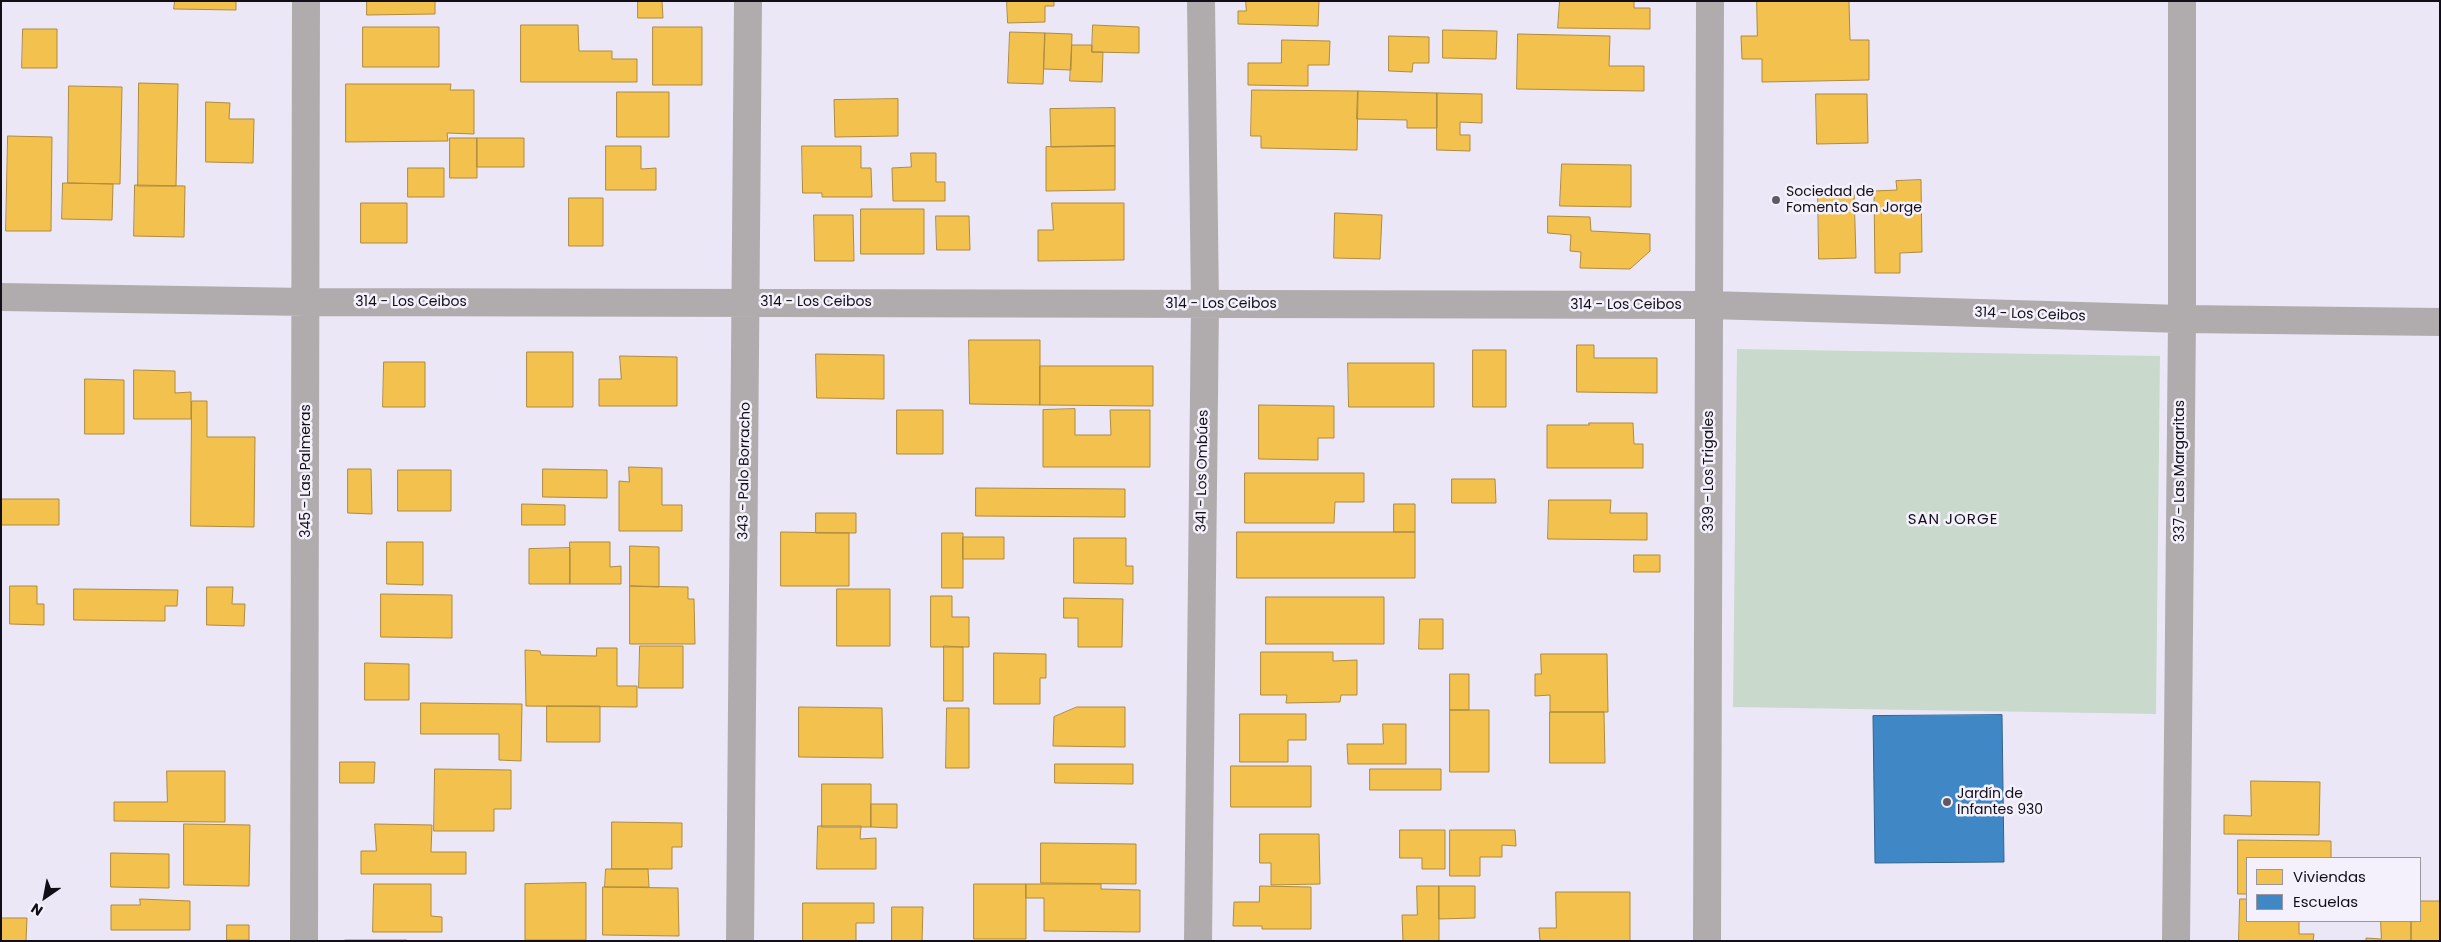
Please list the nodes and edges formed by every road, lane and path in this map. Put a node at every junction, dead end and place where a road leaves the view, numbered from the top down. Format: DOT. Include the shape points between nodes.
graph roads {
  1 [pos="306,1"];
  2 [pos="748,1"];
  3 [pos="1201,1"];
  4 [pos="1710,1"];
  5 [pos="2182,1"];
  6 [pos="1,297"];
  7 [pos="306,302"];
  8 [pos="747,302"];
  9 [pos="1205,304"];
  10 [pos="1710,305"];
  11 [pos="2182,319"];
  12 [pos="2440,322"];
  13 [pos="304,941"];
  14 [pos="740,941"];
  15 [pos="1198,941"];
  16 [pos="1707,941"];
  17 [pos="2176,941"];
  1 -- 7 [label="street, 345 - Las Palmeras"];
  2 -- 8 [label="street, 343 - Palo Borracho"];
  3 -- 9 [label="street, 341 - Los Ombúes"];
  4 -- 10 [label="street, 339 - Los Trigales"];
  5 -- 11 [label="street, 337 - Las Margaritas"];
  6 -- 7 [label="street, 314 - Los Ceibos"];
  7 -- 8 [label="street, 314 - Los Ceibos"];
  7 -- 13 [label="street, 345 - Las Palmeras"];
  8 -- 9 [label="street, 314 - Los Ceibos"];
  8 -- 14 [label="street, 343 - Palo Borracho"];
  9 -- 10 [label="street, 314 - Los Ceibos"];
  9 -- 15 [label="street, 341 - Los Ombúes"];
  10 -- 11 [label="street, 314 - Los Ceibos"];
  10 -- 16 [label="street, 339 - Los Trigales"];
  11 -- 12 [label="street, 314 - Los Ceibos"];
  11 -- 17 [label="street, 337 - Las Margaritas"];
}
